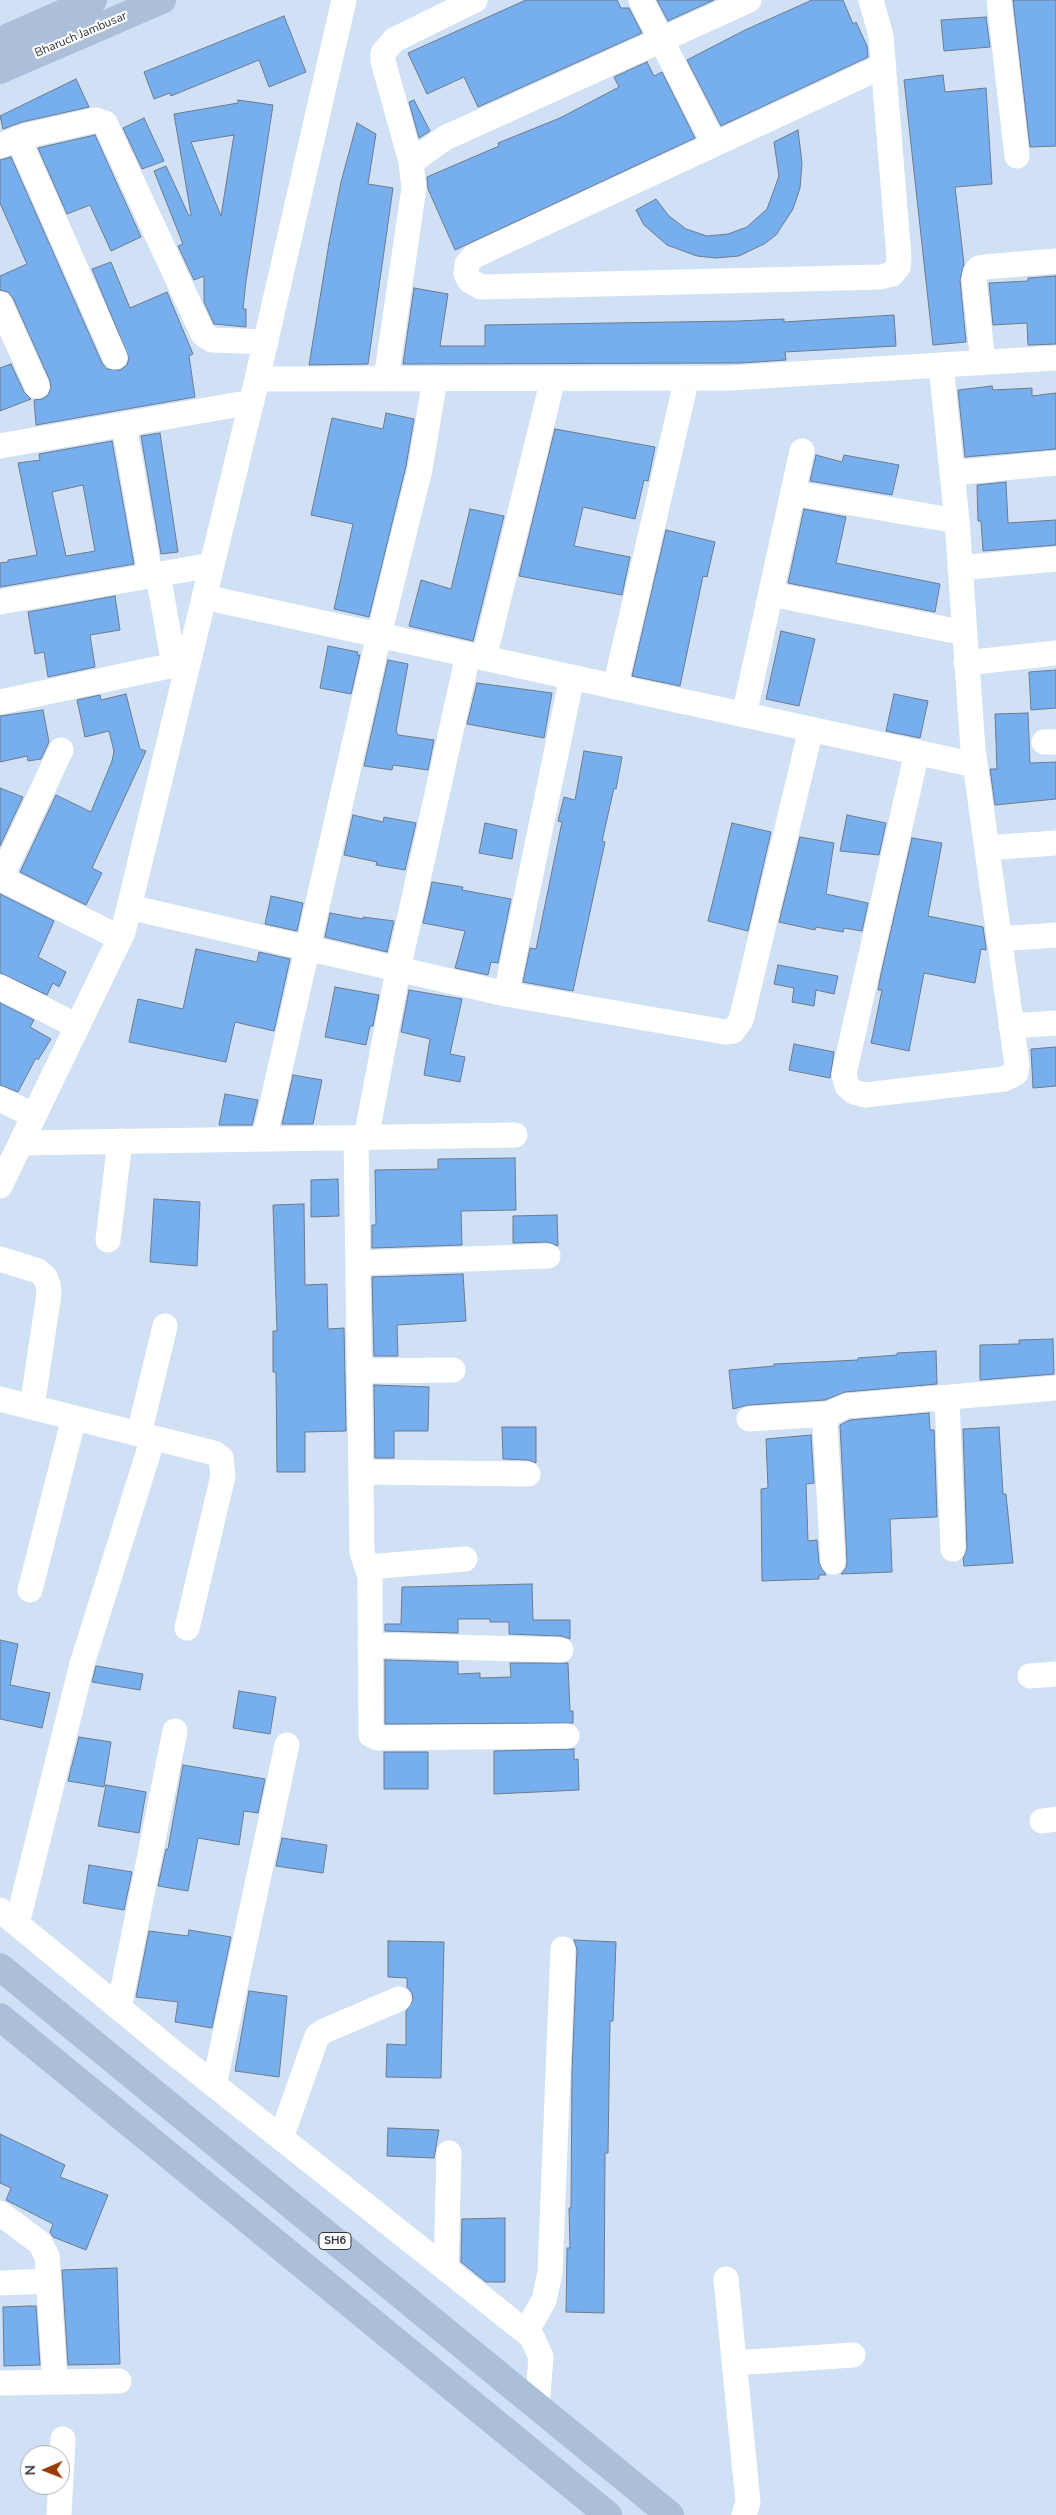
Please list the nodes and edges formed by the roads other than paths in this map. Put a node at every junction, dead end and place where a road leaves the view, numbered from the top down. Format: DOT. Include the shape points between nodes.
graph roads {
  1 [pos="93,0"];
  2 [pos="344,0"];
  3 [pos="475,0"];
  4 [pos="641,0"];
  5 [pos="749,0"];
  6 [pos="871,0"];
  7 [pos="999,0"];
  8 [pos="156,1"];
  9 [pos="661,40"];
  10 [pos="0,41"];
  11 [pos="883,66"];
  12 [pos="0,70"];
  13 [pos="9,142"];
  14 [pos="714,144"];
  15 [pos="1016,156"];
  16 [pos="411,162"];
  17 [pos="1056,261"];
  18 [pos="0,304"];
  19 [pos="266,342"];
  20 [pos="116,357"];
  21 [pos="1056,358"];
  22 [pos="983,362"];
  23 [pos="942,365"];
  24 [pos="686,378"];
  25 [pos="386,379"];
  26 [pos="435,379"];
  27 [pos="553,379"];
  28 [pos="37,386"];
  29 [pos="255,391"];
  30 [pos="124,424"];
  31 [pos="0,446"];
  32 [pos="802,451"];
  33 [pos="1056,463"];
  34 [pos="952,473"];
  35 [pos="793,493"];
  36 [pos="957,520"];
  37 [pos="1056,559"];
  38 [pos="212,564"];
  39 [pos="960,568"];
  40 [pos="154,575"];
  41 [pos="771,594"];
  42 [pos="204,598"];
  43 [pos="0,602"];
  44 [pos="964,633"];
  45 [pos="379,636"];
  46 [pos="1056,653"];
  47 [pos="476,656"];
  48 [pos="966,663"];
  49 [pos="181,664"];
  50 [pos="572,677"];
  51 [pos="615,687"];
  52 [pos="0,702"];
  53 [pos="744,715"];
  54 [pos="811,729"];
  55 [pos="61,750"];
  56 [pos="917,752"];
  57 [pos="975,765"];
  58 [pos="1056,842"];
  59 [pos="987,848"];
  60 [pos="0,878"];
  61 [pos="129,907"];
  62 [pos="1056,935"];
  63 [pos="120,938"];
  64 [pos="999,940"];
  65 [pos="308,949"];
  66 [pos="398,970"];
  67 [pos="0,987"];
  68 [pos="506,994"];
  69 [pos="1056,1023"];
  70 [pos="77,1026"];
  71 [pos="1011,1026"];
  72 [pos="0,1099"];
  73 [pos="34,1116"];
  74 [pos="515,1136"];
  75 [pos="361,1138"];
  76 [pos="264,1139"];
  77 [pos="120,1142"];
  78 [pos="21,1143"];
  79 [pos="0,1186"];
  80 [pos="108,1240"];
  81 [pos="548,1256"];
  82 [pos="0,1259"];
  83 [pos="358,1263"];
  84 [pos="164,1326"];
  85 [pos="453,1370"];
  86 [pos="359,1371"];
  87 [pos="1056,1388"];
  88 [pos="947,1398"];
  89 [pos="0,1399"];
  90 [pos="32,1407"];
  91 [pos="829,1414"];
  92 [pos="74,1418"];
  93 [pos="749,1419"];
  94 [pos="146,1436"];
  95 [pos="361,1472"];
  96 [pos="528,1474"];
  97 [pos="953,1549"];
  98 [pos="465,1559"];
  99 [pos="833,1562"];
  100 [pos="367,1567"];
  101 [pos="30,1590"];
  102 [pos="187,1628"];
  103 [pos="370,1645"];
  104 [pos="561,1650"];
  105 [pos="1056,1674"];
  106 [pos="1030,1676"];
  107 [pos="174,1731"];
  108 [pos="567,1736"];
  109 [pos="287,1744"];
  110 [pos="9,1917"];
  111 [pos="563,1949"];
  112 [pos="0,1968"];
  113 [pos="399,1998"];
  114 [pos="119,2008"];
  115 [pos="0,2017"];
  116 [pos="214,2085"];
  117 [pos="281,2138"];
  118 [pos="448,2153"];
  119 [pos="0,2213"];
  120 [pos="446,2269"];
  121 [pos="49,2280"];
  122 [pos="726,2280"];
  123 [pos="0,2283"];
  124 [pos="526,2332"];
  125 [pos="853,2355"];
  126 [pos="734,2363"];
  127 [pos="119,2381"];
  128 [pos="55,2382"];
  129 [pos="0,2383"];
  130 [pos="537,2407"];
  131 [pos="63,2439"];
  132 [pos="59,2515"];
  133 [pos="608,2515"];
  134 [pos="670,2515"];
  135 [pos="744,2515"];
  1 -- 10 [label="main road"];
  2 -- 19 [label="street"];
  3 -- 16 [label="street" via="394,40 383,53 382,61"];
  4 -- 9 [label="street"];
  5 -- 9 [label="street"];
  6 -- 11 [label="street" via="878,20"];
  7 -- 15 [label="street"];
  8 -- 12 [label="main road, Bharuch Jambusar"];
  9 -- 14 [label="street"];
  9 -- 16 [label="street" via="445,138"];
  11 -- 14 [label="street"];
  11 -- 14 [label="street" via="899,258 898,267 892,274 881,277 481,287 470,281 466,274 467,264 474,256"];
  13 -- 19 [label="street" via="96,120 105,123 203,334 212,340"];
  13 -- 20 [label="street"];
  16 -- 25 [label="street" via="414,188"];
  17 -- 22 [label="street" via="985,267 975,273"];
  18 -- 28 [label="street"];
  19 -- 29 [label="street"];
  21 -- 22 [label="street"];
  22 -- 23 [label="street"];
  23 -- 24 [label="street"];
  23 -- 34 [label="street"];
  24 -- 27 [label="street"];
  24 -- 51 [label="street"];
  25 -- 26 [label="street"];
  25 -- 29 [label="street"];
  26 -- 27 [label="street"];
  26 -- 45 [label="street" via="420,469"];
  27 -- 47 [label="street"];
  29 -- 30 [label="street"];
  29 -- 38 [label="street"];
  30 -- 31 [label="street"];
  30 -- 40 [label="street"];
  32 -- 35 [label="street"];
  33 -- 34 [label="street"];
  34 -- 36 [label="street"];
  35 -- 36 [label="street"];
  35 -- 41 [label="street"];
  36 -- 39 [label="street"];
  37 -- 39 [label="street"];
  38 -- 40 [label="street"];
  38 -- 42 [label="street"];
  39 -- 44 [label="street"];
  40 -- 43 [label="street"];
  40 -- 49 [label="street"];
  41 -- 44 [label="street"];
  41 -- 53 [label="street"];
  42 -- 45 [label="street"];
  42 -- 49 [label="street"];
  44 -- 48 [label="street"];
  45 -- 47 [label="street"];
  45 -- 65 [label="street"];
  46 -- 48 [label="street"];
  47 -- 50 [label="street"];
  47 -- 66 [label="street"];
  48 -- 57 [label="street"];
  49 -- 52 [label="street"];
  49 -- 61 [label="street"];
  50 -- 51 [label="street"];
  50 -- 68 [label="street"];
  51 -- 53 [label="street"];
  53 -- 54 [label="street"];
  54 -- 56 [label="street"];
  54 -- 68 [label="street" via="738,1027 725,1032"];
  55 -- 60 [label="street"];
  56 -- 57 [label="street"];
  56 -- 71 [label="street" via="844,1074 848,1086 865,1095 1011,1077 1016,1073 1017,1065"];
  57 -- 59 [label="street"];
  58 -- 59 [label="street"];
  59 -- 64 [label="street"];
  60 -- 63 [label="street"];
  61 -- 63 [label="street"];
  61 -- 65 [label="street"];
  62 -- 64 [label="street"];
  63 -- 70 [label="street"];
  64 -- 71 [label="street"];
  65 -- 66 [label="street"];
  65 -- 76 [label="street"];
  66 -- 68 [label="street"];
  66 -- 75 [label="street"];
  67 -- 70 [label="street"];
  69 -- 71 [label="street"];
  70 -- 73 [label="street"];
  72 -- 73 [label="street"];
  73 -- 78 [label="street"];
  74 -- 75 [label="street"];
  75 -- 76 [label="street"];
  75 -- 83 [label="street"];
  76 -- 77 [label="street"];
  77 -- 78 [label="street"];
  77 -- 80 [label="street"];
  78 -- 79 [label="street"];
  81 -- 83 [label="street"];
  82 -- 90 [label="street" via="38,1271 48,1285"];
  83 -- 86 [label="street"];
  84 -- 94 [label="street"];
  85 -- 86 [label="street"];
  86 -- 95 [label="street"];
  87 -- 88 [label="street"];
  88 -- 91 [label="street" via="846,1406"];
  88 -- 97 [label="street"];
  89 -- 90 [label="street"];
  90 -- 92 [label="street"];
  91 -- 93 [label="street"];
  91 -- 99 [label="street" via="825,1423"];
  92 -- 94 [label="street"];
  92 -- 101 [label="street"];
  94 -- 102 [label="street" via="214,1453 224,1466"];
  94 -- 110 [label="street"];
  95 -- 96 [label="street"];
  95 -- 100 [label="street" via="362,1552"];
  98 -- 100 [label="street"];
  100 -- 103 [label="street" via="370,1577"];
  103 -- 104 [label="street"];
  103 -- 108 [label="street" via="370,1732 374,1738"];
  105 -- 106 [label="street"];
  107 -- 114 [label="street"];
  109 -- 116 [label="street"];
  110 -- 114 [label="street"];
  111 -- 124 [label="street" via="550,2273 544,2300"];
  112 -- 130 [label="main road, SH6"];
  113 -- 117 [label="street" via="324,2030 317,2036"];
  114 -- 116 [label="street"];
  115 -- 133 [label="main road"];
  116 -- 117 [label="street"];
  117 -- 120 [label="street"];
  118 -- 120 [label="street"];
  119 -- 121 [label="street" via="40,2243"];
  120 -- 124 [label="street"];
  121 -- 123 [label="street"];
  121 -- 128 [label="street"];
  122 -- 126 [label="street"];
  124 -- 130 [label="street" via="532,2337 541,2358"];
  125 -- 126 [label="street"];
  126 -- 135 [label="street" via="748,2502"];
  127 -- 128 [label="street"];
  128 -- 129 [label="street"];
  130 -- 134 [label="main road, SH6"];
  131 -- 132 [label="street"];
}
